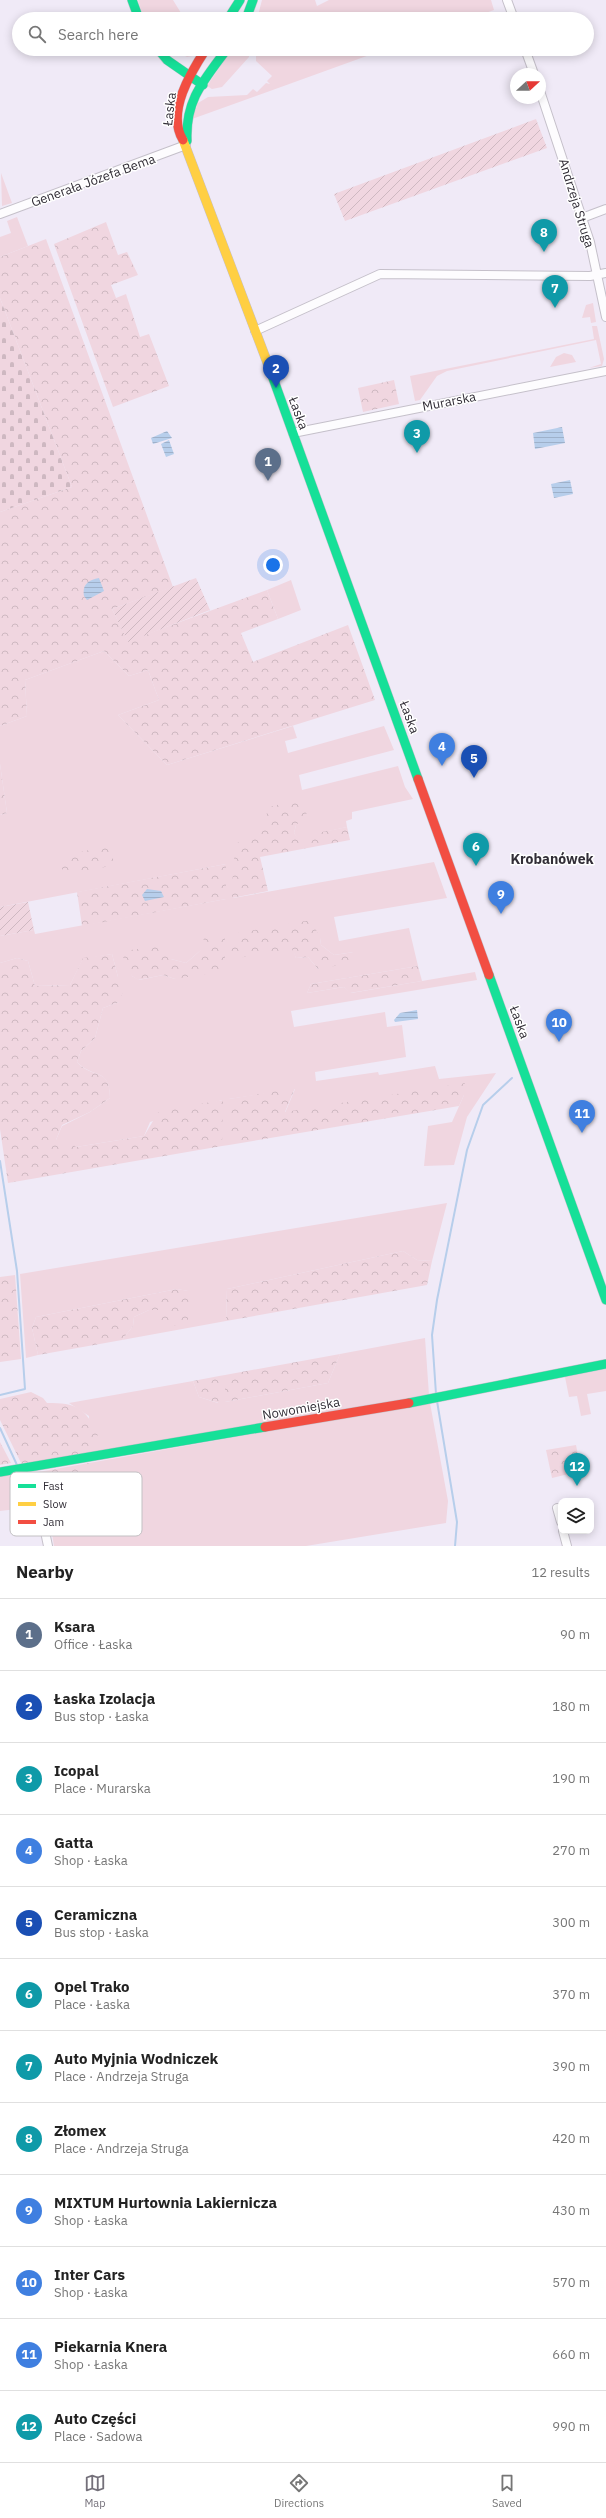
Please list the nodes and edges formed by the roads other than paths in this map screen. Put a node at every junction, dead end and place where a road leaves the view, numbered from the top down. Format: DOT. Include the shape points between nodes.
graph roads {
  1 [pos="132,0"];
  2 [pos="240,0"];
  3 [pos="253,0"];
  4 [pos="507,0"];
  5 [pos="136,12"];
  6 [pos="232,12"];
  7 [pos="249,12"];
  8 [pos="511,12"];
  9 [pos="168,56"];
  10 [pos="201,56"];
  11 [pos="222,56"];
  12 [pos="528,56"];
  13 [pos="532,68"];
  14 [pos="191,72"];
  15 [pos="205,81"];
  16 [pos="544,104"];
  17 [pos="186,145"];
  18 [pos="606,209"];
  19 [pos="0,214"];
  20 [pos="582,218"];
  21 [pos="606,272"];
  22 [pos="597,274"];
  23 [pos="606,316"];
  24 [pos="255,331"];
  25 [pos="606,371"];
  26 [pos="293,433"];
  27 [pos="606,1300"];
  28 [pos="606,1364"];
  29 [pos="20,1470"];
  30 [pos="0,1472"];
  31 [pos="557,1508"];
  32 [pos="558,1512"];
  33 [pos="564,1534"];
  34 [pos="46,1536"];
  35 [pos="48,1546"];
  36 [pos="567,1546"];
  1 -- 5 [label="main road"];
  2 -- 6 [label="main road"];
  3 -- 7 [label="main road"];
  4 -- 8 [label="street"];
  9 -- 14 [label="main road"];
  10 -- 14 [label="main road, Łaska"];
  11 -- 15 [label="main road, Łaska"];
  12 -- 13 [label="street"];
  14 -- 15 [label="main road"];
  14 -- 17 [label="main road, Łaska" via="178,122 180,139"];
  15 -- 17 [label="main road, Łaska" via="188,116"];
  16 -- 20 [label="street, Andrzeja Struga"];
  17 -- 19 [label="street, Generała Józefa Bema"];
  17 -- 24 [label="main road, Łaska"];
  18 -- 20 [label="street"];
  20 -- 22 [label="street, Andrzeja Struga"];
  21 -- 22 [label="street"];
  22 -- 23 [label="street, Andrzeja Struga"];
  22 -- 24 [label="street" via="380,274"];
  24 -- 26 [label="main road, Łaska"];
  25 -- 26 [label="street, Murarska"];
  26 -- 27 [label="main road, Łaska"];
  28 -- 29 [label="main road, Nowomiejska" via="442,1397"];
  29 -- 30 [label="main road, Nowomiejska"];
  31 -- 32 [label="street"];
  33 -- 36 [label="street"];
  34 -- 35 [label="street"];
}
